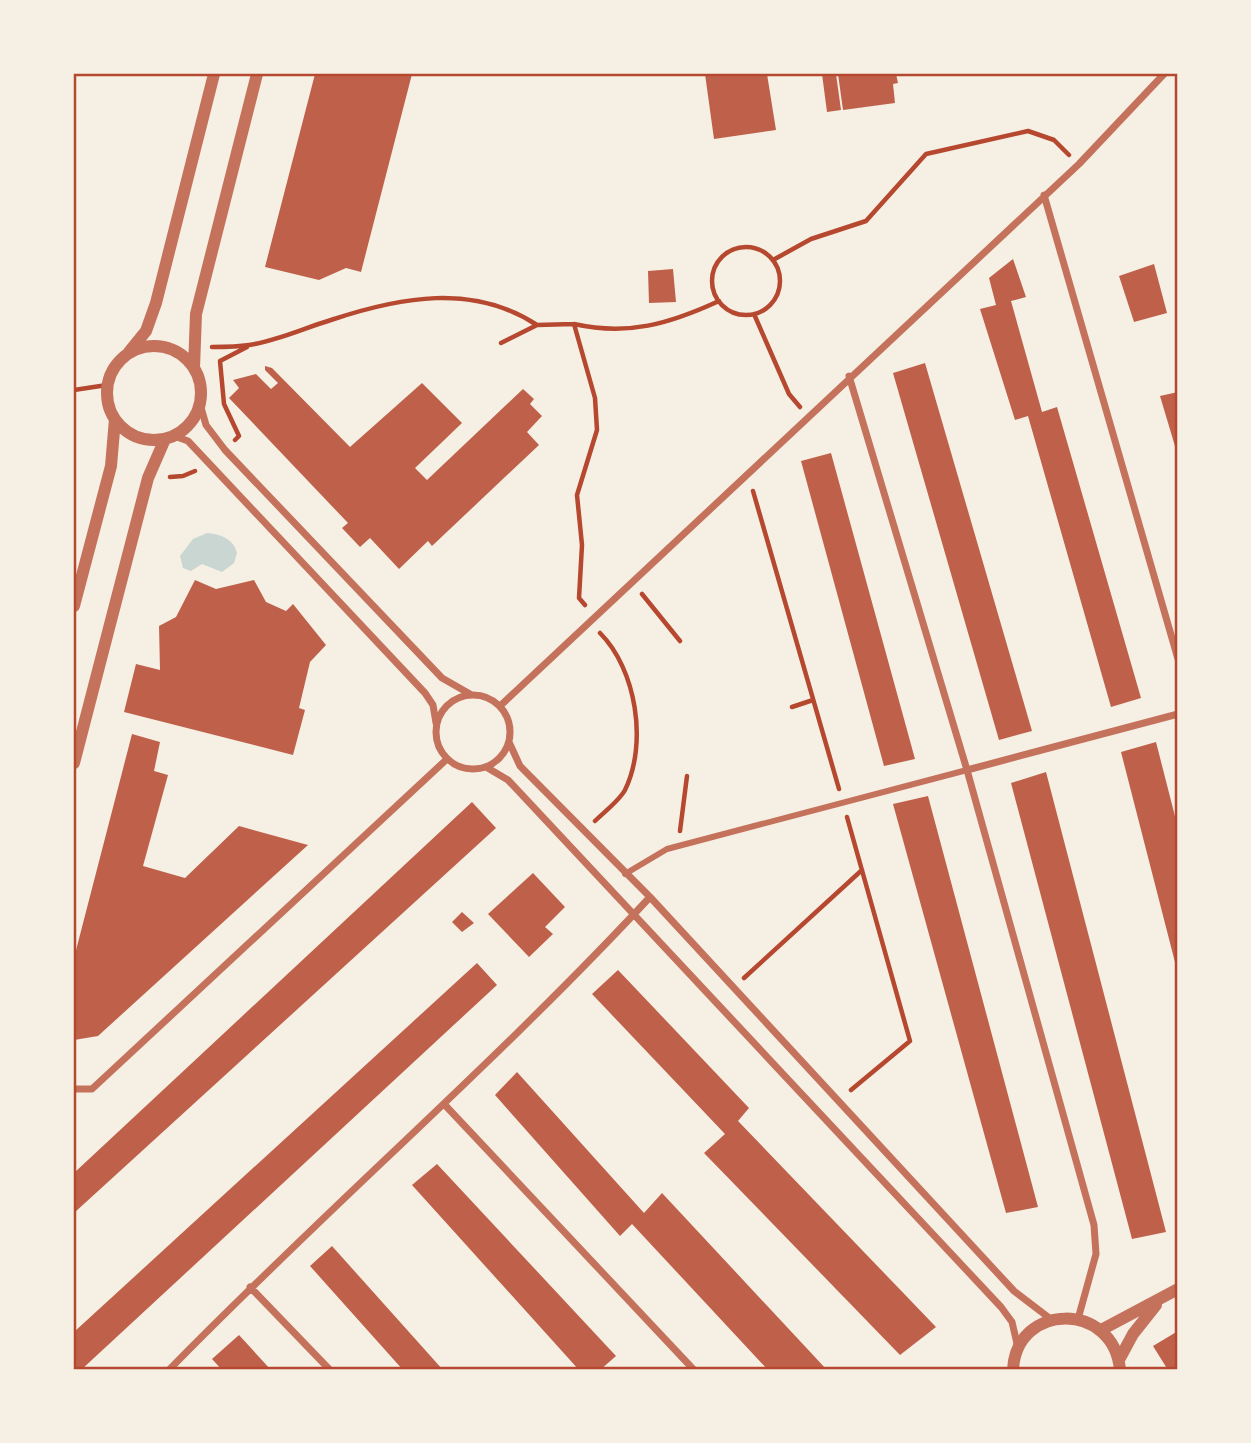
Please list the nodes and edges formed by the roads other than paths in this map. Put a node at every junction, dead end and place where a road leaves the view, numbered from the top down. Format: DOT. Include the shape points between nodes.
graph roads {
  1 [pos="214,74"];
  2 [pos="257,74"];
  3 [pos="1164,74"];
  4 [pos="1044,195"];
  5 [pos="129,353"];
  6 [pos="194,368"];
  7 [pos="849,376"];
  8 [pos="200,404"];
  9 [pos="115,419"];
  10 [pos="170,437"];
  11 [pos="74,606"];
  12 [pos="1178,659"];
  13 [pos="470,694"];
  14 [pos="500,706"];
  15 [pos="1178,714"];
  16 [pos="436,723"];
  17 [pos="509,742"];
  18 [pos="446,759"];
  19 [pos="74,763"];
  20 [pos="486,767"];
  21 [pos="967,770"];
  22 [pos="625,874"];
  23 [pos="650,897"];
  24 [pos="634,915"];
  25 [pos="74,1089"];
  26 [pos="444,1104"];
  27 [pos="250,1287"];
  28 [pos="1178,1289"];
  29 [pos="1159,1301"];
  30 [pos="1078,1319"];
  31 [pos="1052,1320"];
  32 [pos="1101,1330"];
  33 [pos="1018,1348"];
  34 [pos="1120,1365"];
  35 [pos="169,1370"];
  36 [pos="330,1370"];
  37 [pos="694,1370"];
  38 [pos="1013,1370"];
  1 -- 5 [label="street" via="156,303 146,331"];
  2 -- 6 [label="street" via="197,314"];
  3 -- 4 [label="street"];
  4 -- 7 [label="street"];
  4 -- 12 [label="street"];
  5 -- 6 [label="street" via="158,346 185,357"];
  5 -- 9 [label="street" via="111,373 107,385"];
  6 -- 8 [label="street" via="202,391"];
  7 -- 14 [label="street"];
  7 -- 21 [label="street"];
  8 -- 10 [label="street" via="190,423"];
  8 -- 13 [label="street" via="206,425 225,450 442,678"];
  9 -- 10 [label="street" via="137,437"];
  9 -- 11 [label="street" via="111,466"];
  10 -- 16 [label="street" via="188,441 425,693"];
  10 -- 19 [label="street" via="148,478"];
  13 -- 14 [label="street"];
  13 -- 16 [label="street" via="449,703"];
  14 -- 17 [label="street" via="509,723"];
  15 -- 21 [label="street"];
  16 -- 18 [label="street" via="436,742"];
  17 -- 20 [label="street" via="504,753"];
  17 -- 22 [label="street" via="520,766"];
  18 -- 20 [label="street" via="465,769"];
  18 -- 25 [label="street" via="92,1089"];
  20 -- 24 [label="street" via="508,780"];
  21 -- 22 [label="street" via="667,849"];
  21 -- 30 [label="street" via="1094,1225 1096,1254"];
  22 -- 23 [label="street"];
  23 -- 24 [label="street"];
  23 -- 31 [label="street" via="1014,1291"];
  24 -- 26 [label="street"];
  24 -- 33 [label="street" via="1002,1307 1012,1322"];
  26 -- 27 [label="street"];
  26 -- 37 [label="street"];
  27 -- 35 [label="street"];
  27 -- 36 [label="street"];
  28 -- 29 [label="street"];
  29 -- 32 [label="street"];
  29 -- 34 [label="street" via="1133,1334"];
  30 -- 31 [label="street"];
  30 -- 32 [label="street"];
  31 -- 33 [label="street" via="1026,1335"];
  32 -- 34 [label="street" via="1113,1343"];
  33 -- 38 [label="street"];
}
